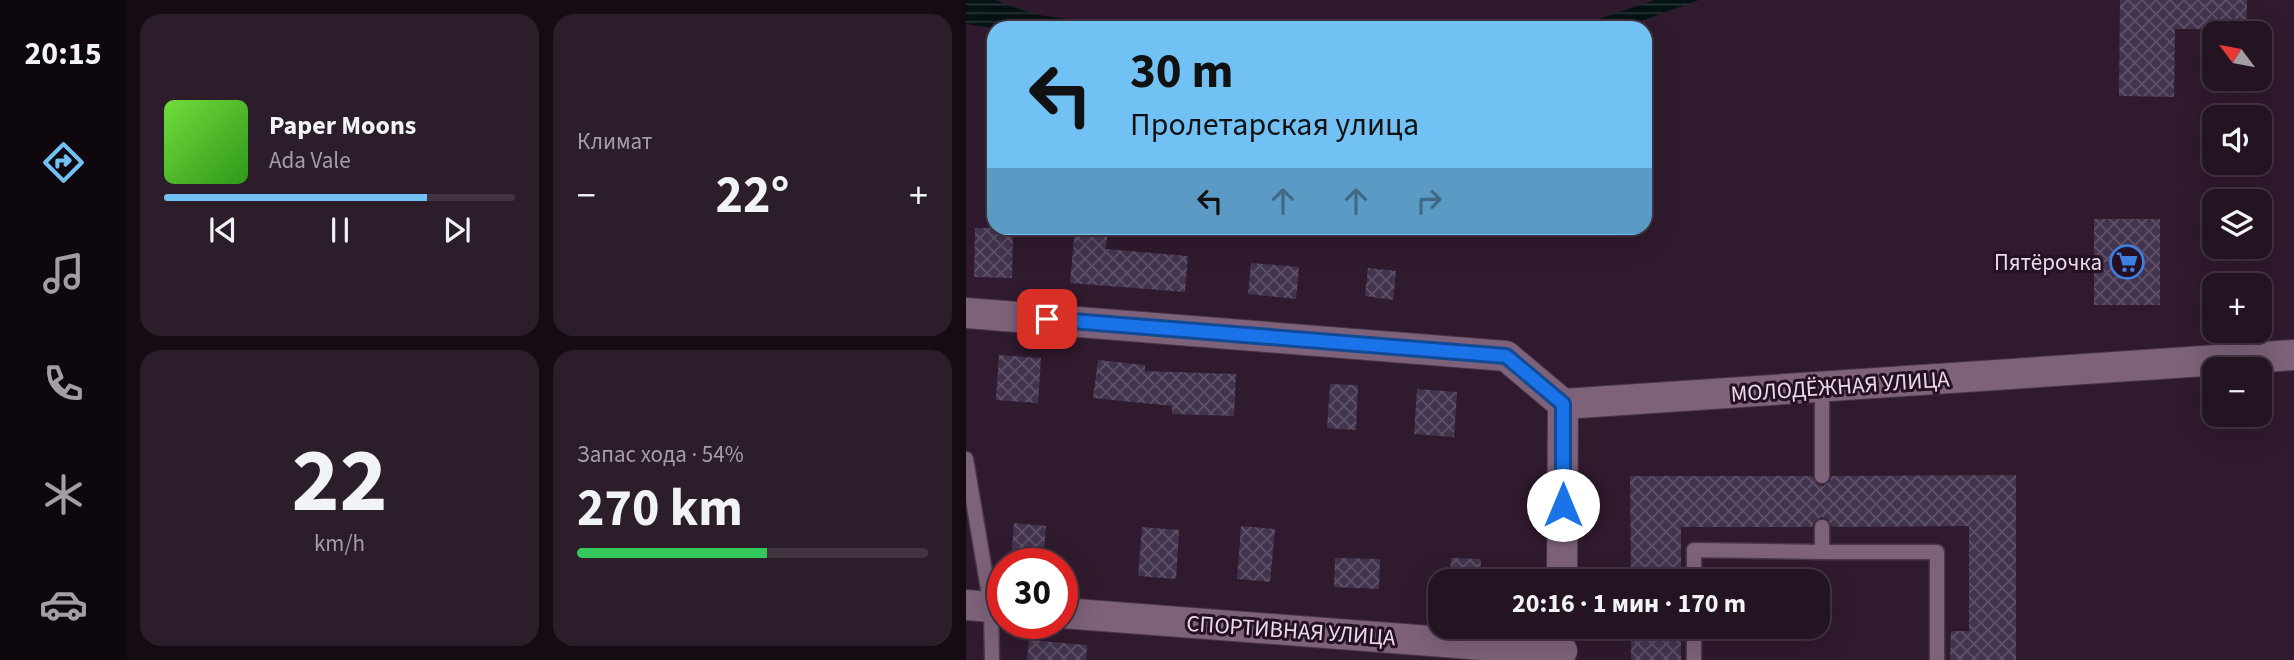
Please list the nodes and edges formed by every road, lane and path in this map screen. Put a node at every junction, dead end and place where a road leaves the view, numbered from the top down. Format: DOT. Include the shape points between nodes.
graph roads {
  1 [pos="966,313"];
  2 [pos="2294,355"];
  3 [pos="1822,387"];
  4 [pos="1563,404"];
  5 [pos="966,459"];
  6 [pos="1822,476"];
  7 [pos="1822,527"];
  8 [pos="1822,552"];
  9 [pos="1562,569"];
  10 [pos="1694,569"];
  11 [pos="987,607"];
  12 [pos="1078,614"];
  13 [pos="990,639"];
  14 [pos="1694,639"];
  15 [pos="1562,646"];
  16 [pos="992,660"];
  17 [pos="1694,660"];
  18 [pos="1937,660"];
  1 -- 4 [label="street" via="1506,356"];
  2 -- 3 [label="street, МОЛОДЁЖНАЯ УЛИЦА"];
  3 -- 4 [label="street, МОЛОДЁЖНАЯ УЛИЦА"];
  3 -- 6 [label="lane"];
  4 -- 9 [label="street"];
  5 -- 11 [label="lane"];
  7 -- 8 [label="lane"];
  8 -- 10 [label="lane" via="1694,550"];
  8 -- 18 [label="lane" via="1937,552"];
  12 -- 15 [label="street, СПОРТИВНАЯ УЛИЦА"];
  13 -- 16 [label="lane"];
  14 -- 17 [label="lane"];
}
